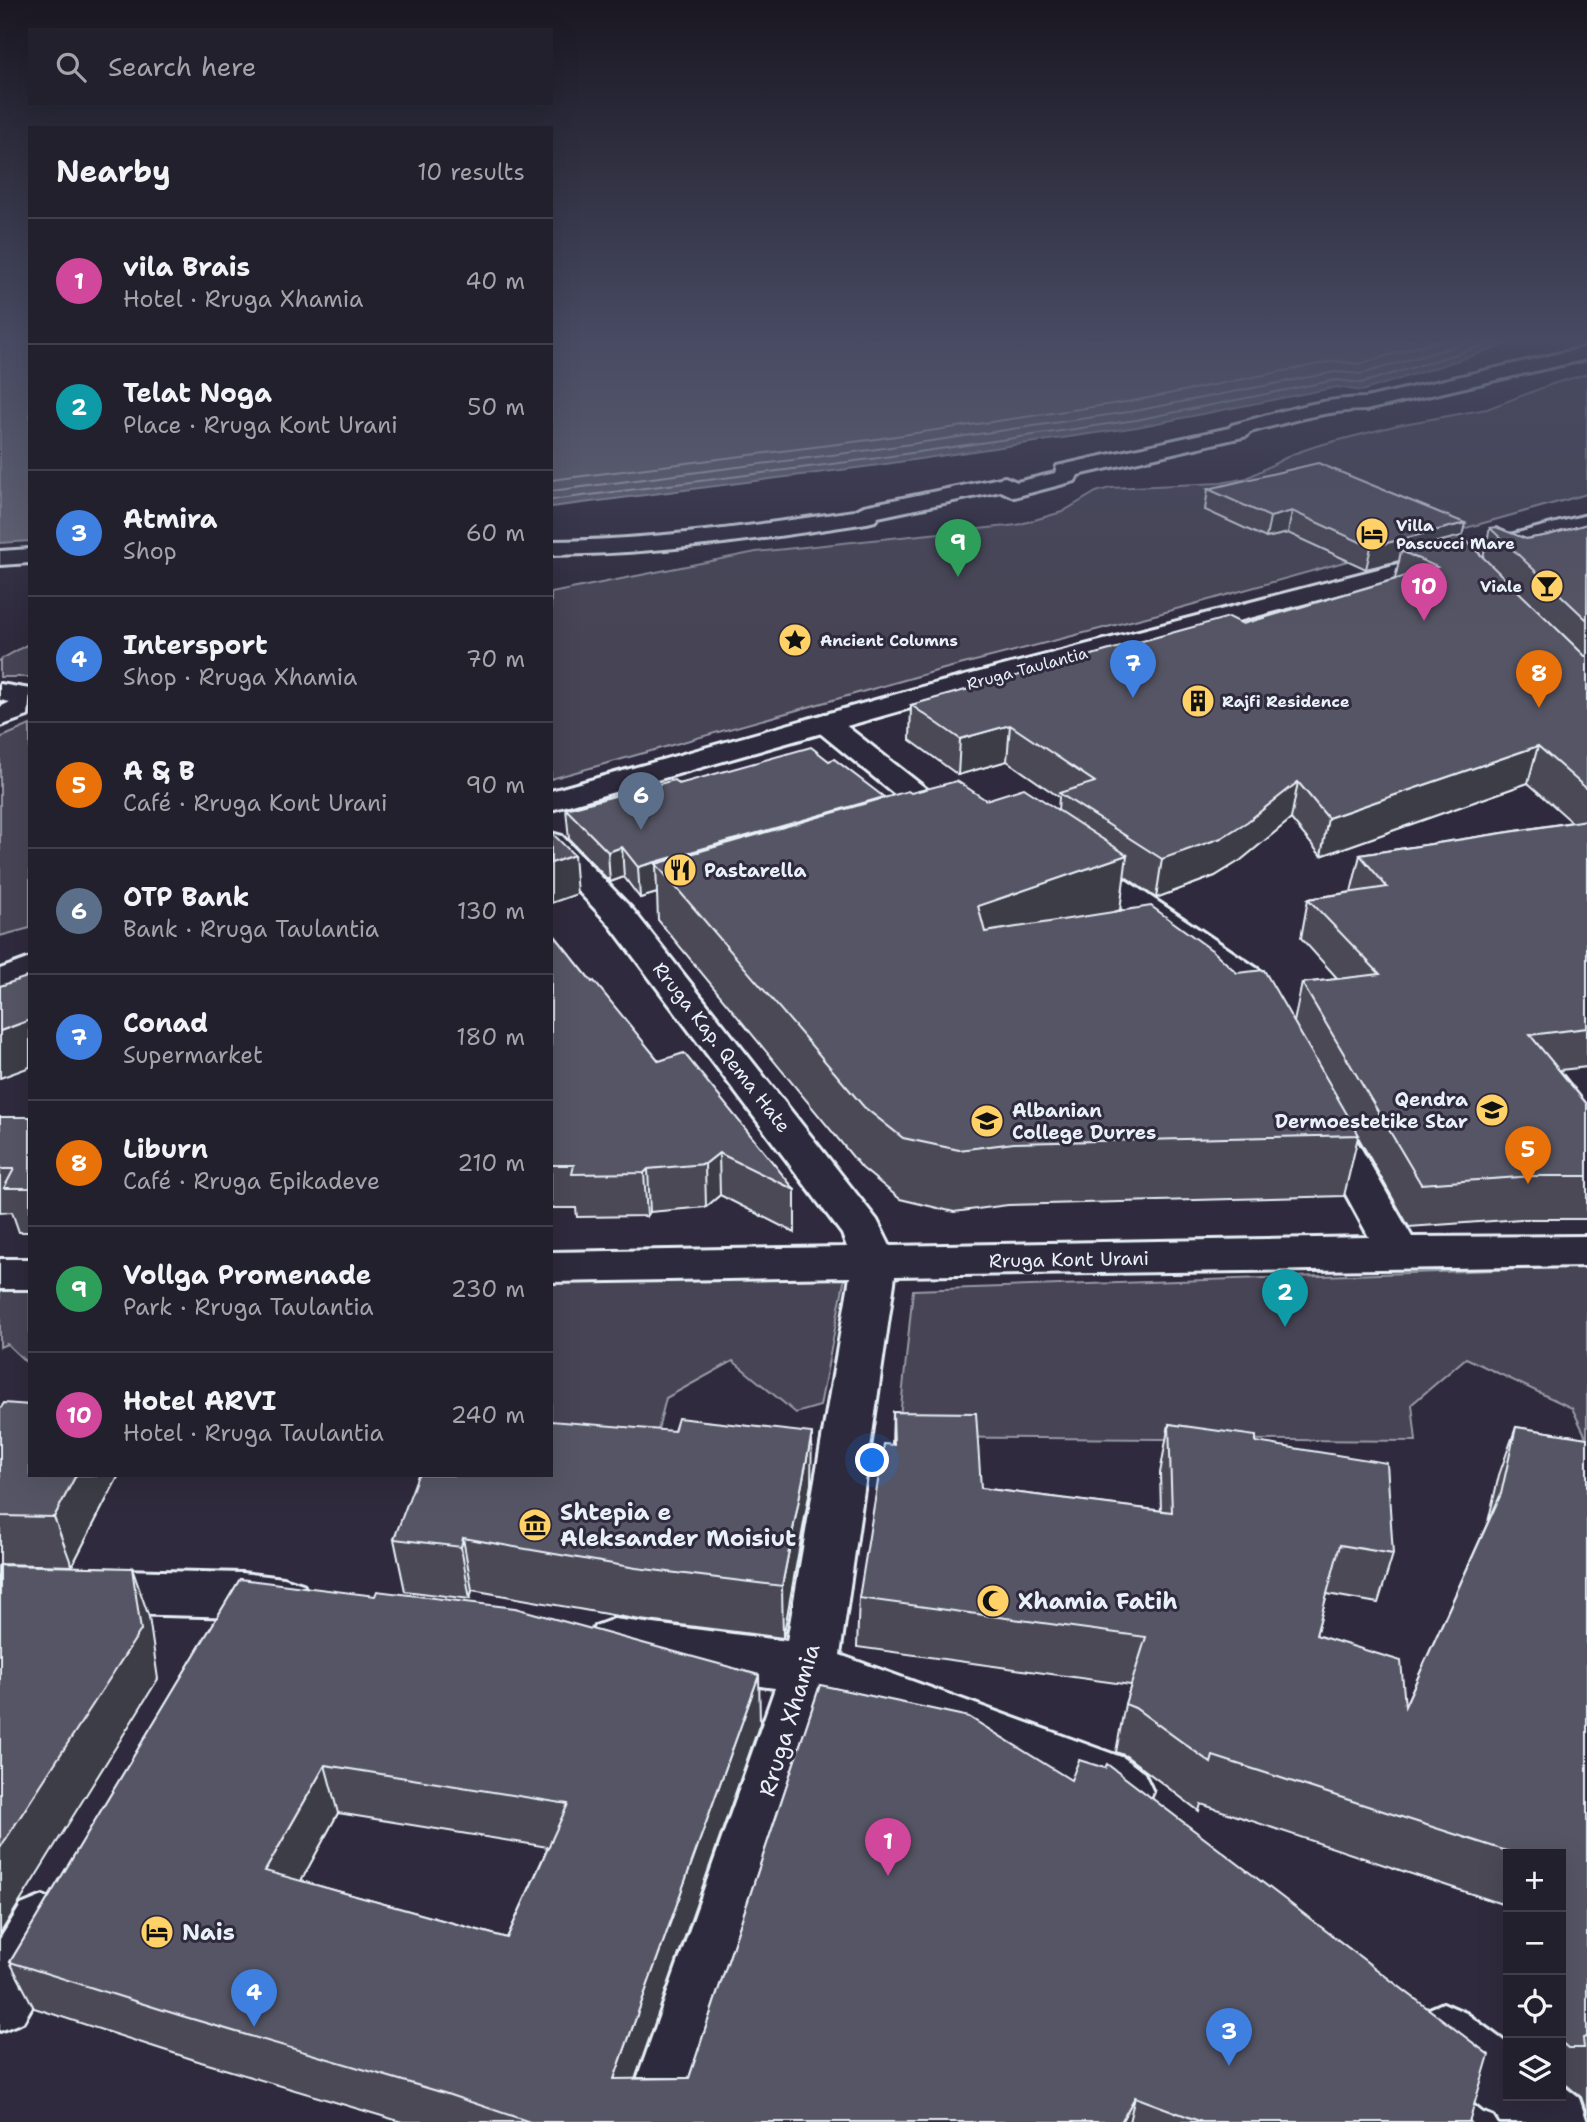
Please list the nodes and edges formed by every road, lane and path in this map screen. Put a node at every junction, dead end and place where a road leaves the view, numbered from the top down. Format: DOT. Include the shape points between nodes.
graph roads {
  1 [pos="1208,439"];
  2 [pos="1014,489"];
  3 [pos="867,516"];
  4 [pos="1587,522"];
  5 [pos="553,548"];
  6 [pos="28,556"];
  7 [pos="1461,556"];
  8 [pos="0,558"];
  9 [pos="1479,574"];
  10 [pos="0,692"];
  11 [pos="0,717"];
  12 [pos="825,723"];
  13 [pos="553,800"];
  14 [pos="984,818"];
  15 [pos="946,820"];
  16 [pos="907,832"];
  17 [pos="553,844"];
  18 [pos="1055,848"];
  19 [pos="28,960"];
  20 [pos="0,967"];
  21 [pos="28,971"];
  22 [pos="28,978"];
  23 [pos="0,982"];
  24 [pos="0,993"];
  25 [pos="1280,1040"];
  26 [pos="1306,1087"];
  27 [pos="1587,1251"];
  28 [pos="1399,1252"];
  29 [pos="875,1263"];
  30 [pos="553,1267"];
  31 [pos="0,1274"];
  32 [pos="28,1274"];
  33 [pos="0,1588"];
  34 [pos="325,1605"];
  35 [pos="560,1636"];
  36 [pos="810,1668"];
  37 [pos="1168,1825"];
  38 [pos="71,1880"];
  39 [pos="0,1999"];
  40 [pos="1398,2002"];
  41 [pos="1503,2082"];
  42 [pos="1528,2101"];
  43 [pos="656,2122"];
  44 [pos="1555,2122"];
  1 -- 2 [label="street" via="1065,471 1067,477"];
  2 -- 3 [label="street" via="1005,484 864,513"];
  2 -- 3 [label="street" via="1030,498 885,527"];
  3 -- 5 [label="street" via="713,537"];
  4 -- 7 [label="street, Rruga Taulantia"];
  6 -- 8 [label="street"];
  7 -- 9 [label="street"];
  7 -- 12 [label="street, Rruga Taulantia"];
  10 -- 11 [label="street" via="19,694 26,701"];
  12 -- 13 [label="street, Rruga Taulantia"];
  12 -- 15 [label="street"];
  14 -- 15 [label="street"];
  15 -- 16 [label="street"];
  17 -- 29 [label="street, Rruga Kap. Qema Hate" via="634,913 862,1230"];
  18 -- 25 [label="street" via="1248,979"];
  19 -- 20 [label="street"];
  21 -- 23 [label="street"];
  22 -- 24 [label="street"];
  26 -- 28 [label="street"];
  27 -- 28 [label="street, Rruga Kont Urani"];
  28 -- 29 [label="street, Rruga Kont Urani"];
  29 -- 30 [label="street, Rruga Kont Urani"];
  29 -- 36 [label="street, Rruga Xhamia"];
  31 -- 32 [label="street"];
  33 -- 34 [label="street" via="227,1619"];
  35 -- 36 [label="street"];
  36 -- 37 [label="street" via="1103,1777"];
  36 -- 43 [label="street, Rruga Xhamia"];
  38 -- 39 [label="street"];
  40 -- 41 [label="street"];
  42 -- 44 [label="street"];
}
